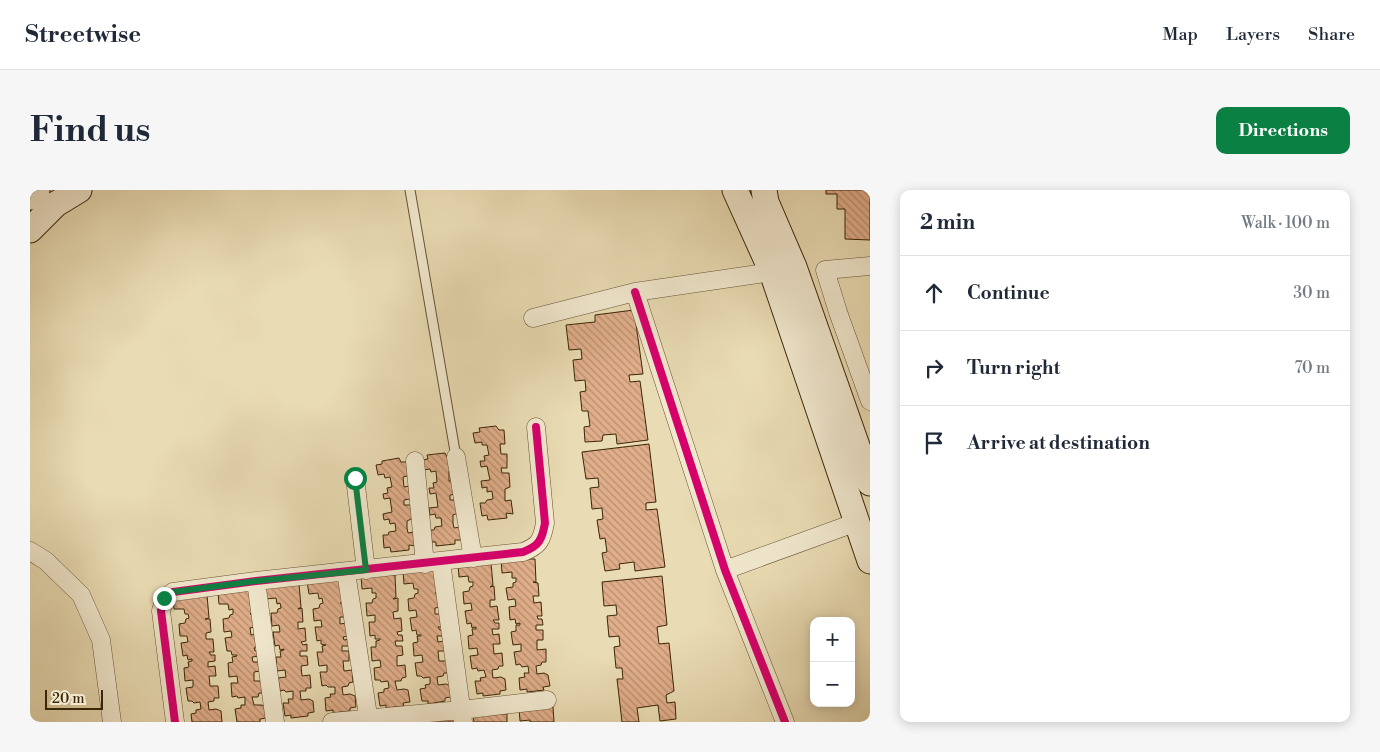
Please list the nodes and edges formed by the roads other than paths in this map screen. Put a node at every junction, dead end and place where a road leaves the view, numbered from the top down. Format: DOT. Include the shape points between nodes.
graph roads {
  1 [pos="37,190"];
  2 [pos="79,190"];
  3 [pos="410,190"];
  4 [pos="735,190"];
  5 [pos="764,190"];
  6 [pos="30,196"];
  7 [pos="30,230"];
  8 [pos="870,266"];
  9 [pos="772,272"];
  10 [pos="635,292"];
  11 [pos="533,318"];
  12 [pos="870,401"];
  13 [pos="536,426"];
  14 [pos="456,457"];
  15 [pos="415,461"];
  16 [pos="355,478"];
  17 [pos="870,484"];
  18 [pos="860,496"];
  19 [pos="857,522"];
  20 [pos="30,551"];
  21 [pos="472,558"];
  22 [pos="870,560"];
  23 [pos="433,563"];
  24 [pos="366,570"];
  25 [pos="725,570"];
  26 [pos="346,572"];
  27 [pos="256,581"];
  28 [pos="547,700"];
  29 [pos="462,716"];
  30 [pos="368,720"];
  31 [pos="112,722"];
  32 [pos="175,722"];
  33 [pos="275,722"];
  34 [pos="332,722"];
  35 [pos="785,722"];
  1 -- 6 [label="street"];
  2 -- 7 [label="street" via="56,204"];
  3 -- 14 [label="lane"];
  4 -- 9 [label="street"];
  5 -- 17 [label="street"];
  8 -- 12 [label="street" via="825,270"];
  9 -- 10 [label="street"];
  9 -- 18 [label="street"];
  10 -- 11 [label="street"];
  10 -- 25 [label="street"];
  13 -- 21 [label="street" via="544,523 539,544 523,552"];
  14 -- 21 [label="street"];
  15 -- 23 [label="street"];
  16 -- 24 [label="street"];
  18 -- 19 [label="street"];
  19 -- 22 [label="street"];
  19 -- 25 [label="street"];
  20 -- 31 [label="street" via="46,561 80,595 101,640"];
  21 -- 23 [label="street"];
  23 -- 24 [label="street"];
  23 -- 29 [label="street"];
  24 -- 26 [label="street"];
  25 -- 35 [label="street"];
  26 -- 27 [label="street"];
  26 -- 30 [label="street"];
  27 -- 32 [label="street" via="173,592 164,598 161,611"];
  27 -- 33 [label="street"];
  28 -- 29 [label="street"];
  29 -- 30 [label="street"];
  30 -- 34 [label="street"];
}
